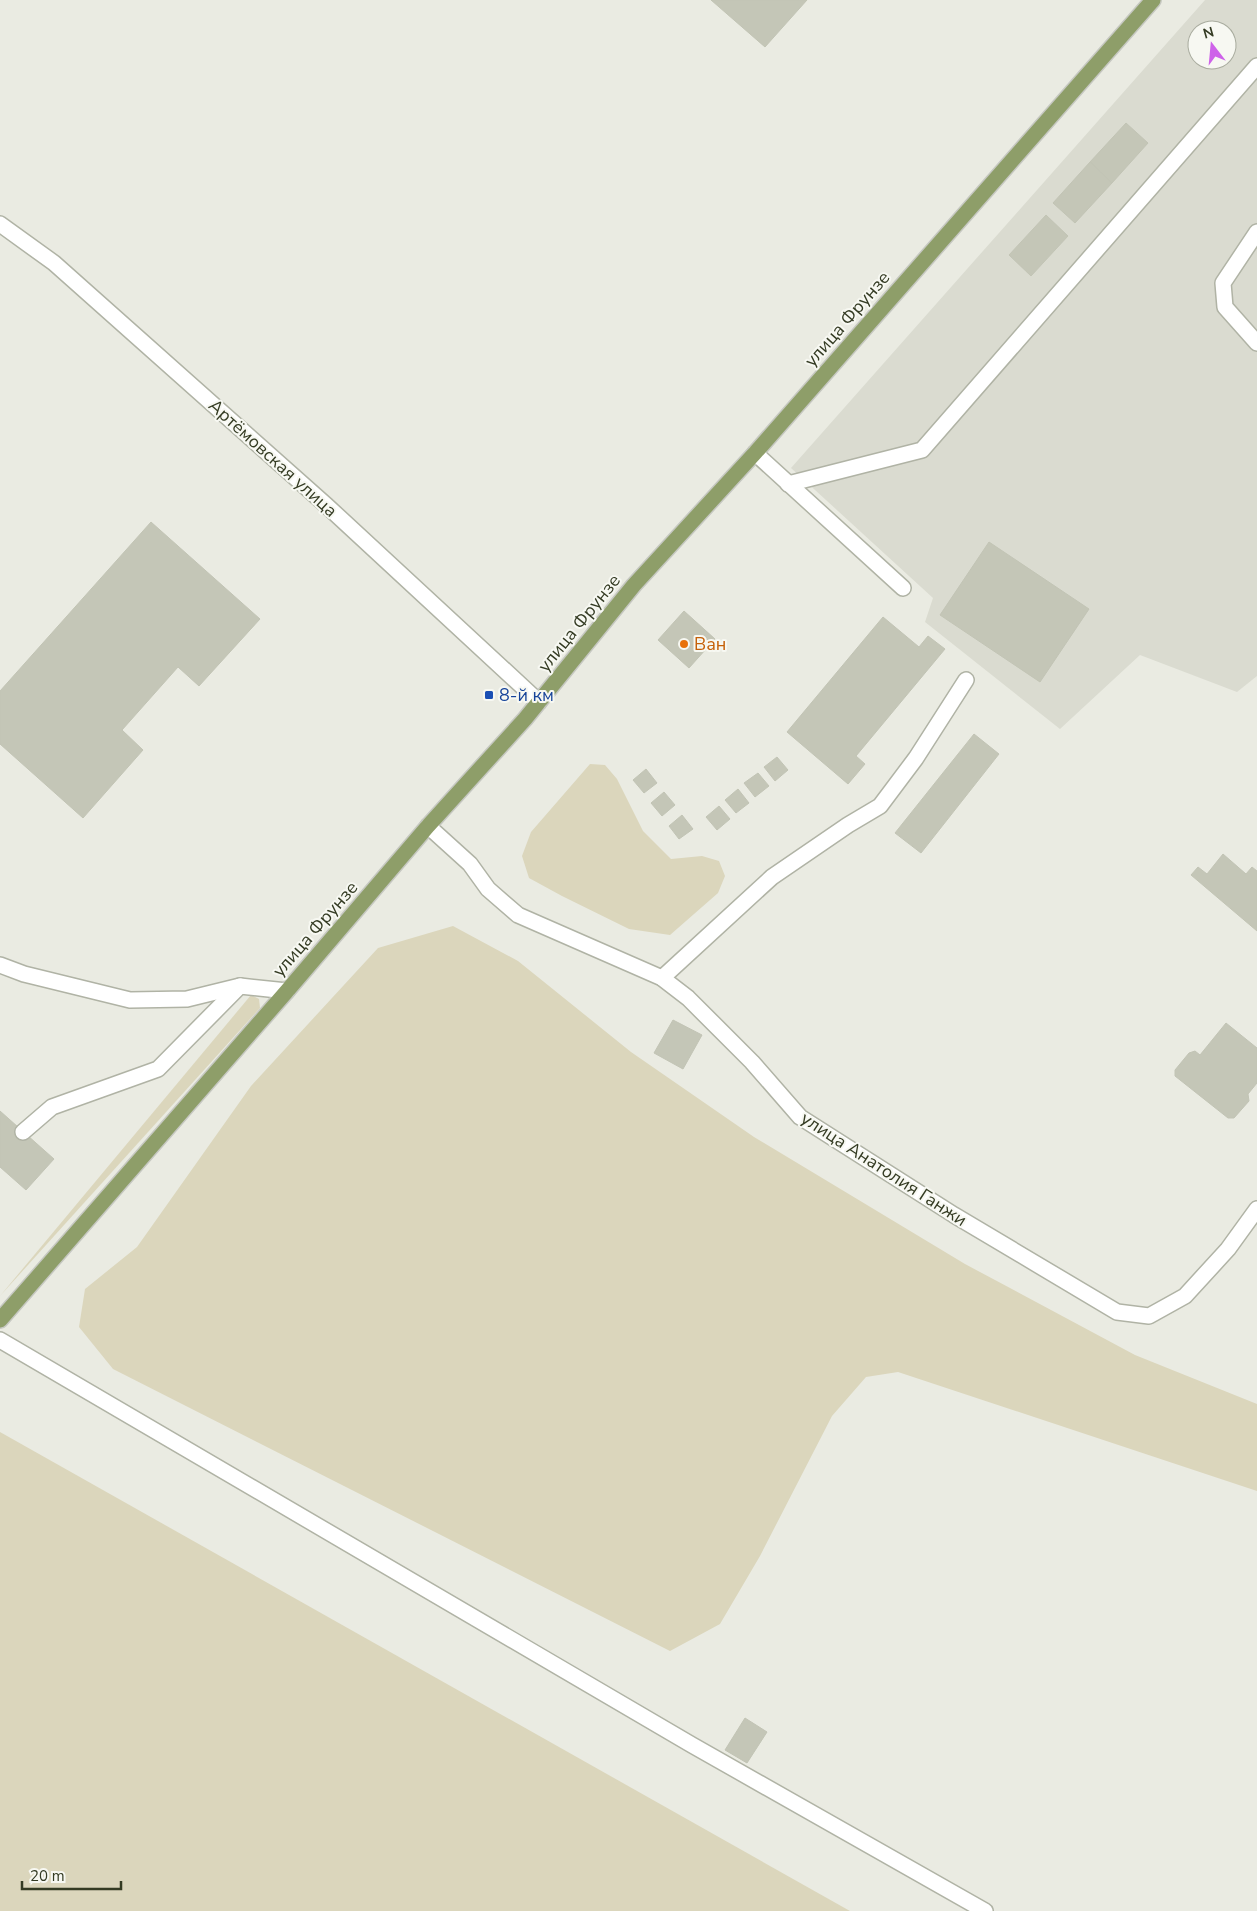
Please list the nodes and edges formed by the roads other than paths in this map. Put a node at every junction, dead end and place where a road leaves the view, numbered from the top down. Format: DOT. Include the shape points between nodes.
graph roads {
  1 [pos="1153,0"];
  2 [pos="1257,66"];
  3 [pos="0,224"];
  4 [pos="1257,232"];
  5 [pos="1257,343"];
  6 [pos="754,452"];
  7 [pos="788,484"];
  8 [pos="903,588"];
  9 [pos="966,680"];
  10 [pos="538,702"];
  11 [pos="428,826"];
  12 [pos="0,965"];
  13 [pos="662,978"];
  14 [pos="240,986"];
  15 [pos="287,991"];
  16 [pos="24,1132"];
  17 [pos="1257,1209"];
  18 [pos="0,1320"];
  19 [pos="0,1340"];
  20 [pos="985,1911"];
  1 -- 6 [label="main road, улица Фрунзе"];
  2 -- 7 [label="street" via="922,450"];
  3 -- 10 [label="street, Артёмовская улица" via="61,269 326,505"];
  4 -- 5 [label="street" via="1223,283 1225,307"];
  6 -- 7 [label="street"];
  6 -- 10 [label="main road, улица Фрунзе" via="628,592"];
  7 -- 8 [label="street"];
  9 -- 13 [label="street" via="916,758 880,806 772,877"];
  10 -- 11 [label="main road, улица Фрунзе"];
  11 -- 13 [label="street, улица Анатолия Ганжи" via="470,864 488,889 518,916"];
  11 -- 15 [label="main road, улица Фрунзе"];
  12 -- 14 [label="street" via="130,1000 188,999"];
  13 -- 17 [label="street, улица Анатолия Ганжи" via="688,998 800,1117 954,1215 1117,1312 1149,1316 1185,1296 1228,1249"];
  14 -- 15 [label="street"];
  14 -- 16 [label="street" via="158,1069 52,1108"];
  15 -- 18 [label="main road, улица Фрунзе"];
  19 -- 20 [label="street" via="692,1745"];
}
